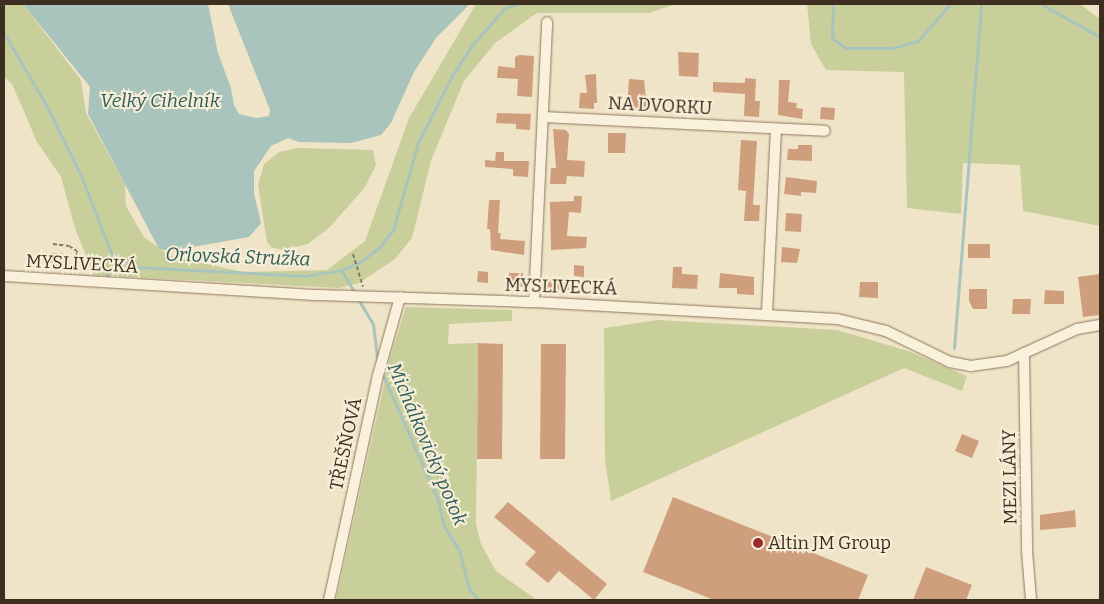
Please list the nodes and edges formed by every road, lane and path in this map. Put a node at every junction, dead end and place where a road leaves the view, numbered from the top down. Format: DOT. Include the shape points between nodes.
graph roads {
  1 [pos="547,22"];
  2 [pos="543,117"];
  3 [pos="776,129"];
  4 [pos="825,131"];
  5 [pos="53,244"];
  6 [pos="353,254"];
  7 [pos="4,276"];
  8 [pos="75,281"];
  9 [pos="368,296"];
  10 [pos="400,297"];
  11 [pos="534,302"];
  12 [pos="767,313"];
  13 [pos="1100,326"];
  14 [pos="1024,353"];
  15 [pos="329,600"];
  16 [pos="1031,600"];
  1 -- 2 [label="street"];
  2 -- 3 [label="street, NA DVORKU"];
  2 -- 11 [label="street"];
  3 -- 4 [label="street, NA DVORKU"];
  3 -- 12 [label="street"];
  5 -- 8 [label="path" via="69,246 76,251"];
  6 -- 9 [label="path"];
  7 -- 8 [label="street, MYSLIVECKÁ"];
  8 -- 9 [label="street, MYSLIVECKÁ"];
  9 -- 10 [label="street, MYSLIVECKÁ"];
  10 -- 11 [label="street, MYSLIVECKÁ"];
  10 -- 15 [label="street, TŘEŠŇOVÁ" via="377,379"];
  11 -- 12 [label="street, MYSLIVECKÁ"];
  12 -- 14 [label="street, MYSLIVECKÁ" via="837,319 886,331 950,362 970,366 1007,361"];
  13 -- 14 [label="street, MYSLIVECKÁ" via="1077,329"];
  14 -- 16 [label="street, MEZI LÁNY" via="1027,551"];
}
